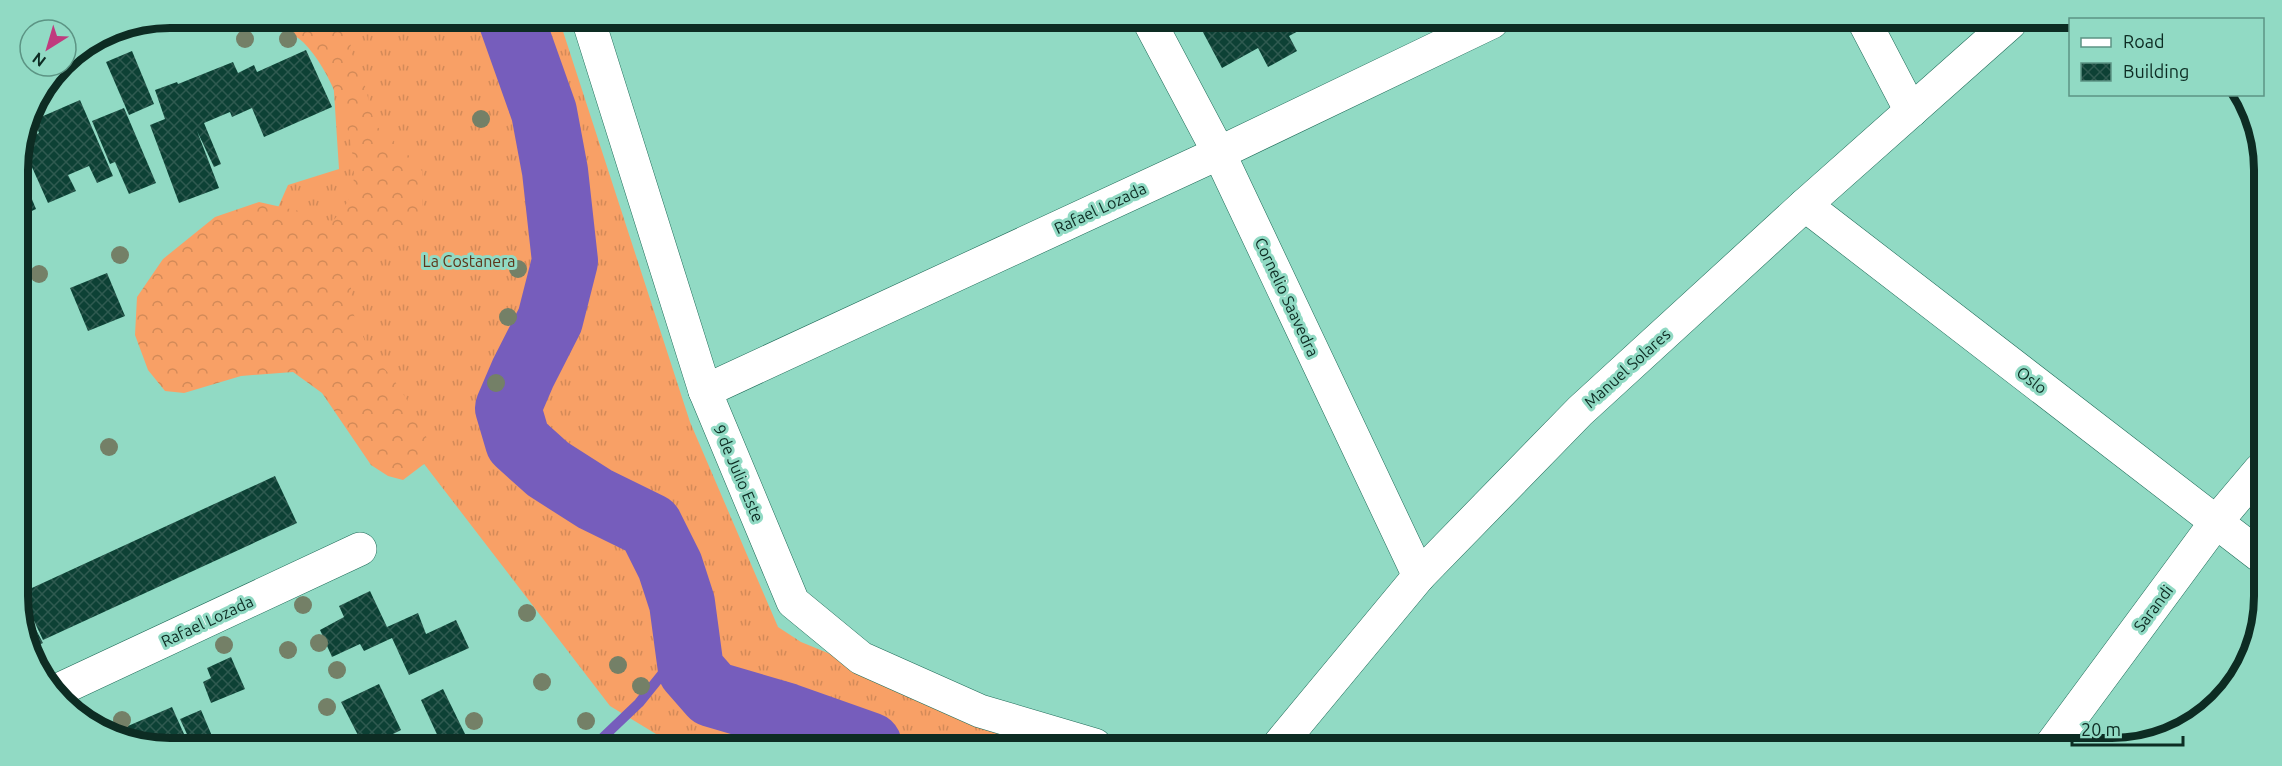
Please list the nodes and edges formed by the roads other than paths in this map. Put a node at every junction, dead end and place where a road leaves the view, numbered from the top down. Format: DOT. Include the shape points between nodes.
graph roads {
  1 [pos="1153,28"];
  2 [pos="1479,28"];
  3 [pos="1867,28"];
  4 [pos="2004,28"];
  5 [pos="591,29"];
  6 [pos="1911,111"];
  7 [pos="1219,153"];
  8 [pos="1805,205"];
  9 [pos="705,391"];
  10 [pos="2254,477"];
  11 [pos="2217,522"];
  12 [pos="360,549"];
  13 [pos="2254,551"];
  14 [pos="1419,576"];
  15 [pos="63,688"];
  16 [pos="1285,737"];
  17 [pos="2056,737"];
  18 [pos="1070,738"];
  1 -- 7 [label="street, Cornelio Saavedra"];
  2 -- 7 [label="street, Rafael Lozada"];
  3 -- 6 [label="street"];
  4 -- 6 [label="street, Manuel Solares"];
  5 -- 9 [label="street, 9 de Julio Este"];
  6 -- 8 [label="street, Manuel Solares"];
  7 -- 9 [label="street, Rafael Lozada"];
  7 -- 14 [label="street, Cornelio Saavedra"];
  8 -- 11 [label="street, Oslo"];
  8 -- 14 [label="street, Manuel Solares" via="1580,411"];
  9 -- 18 [label="street, 9 de Julio Este" via="793,602 861,658 980,711"];
  10 -- 11 [label="street, Sarandi"];
  11 -- 13 [label="street, Oslo"];
  11 -- 17 [label="street, Sarandi"];
  12 -- 15 [label="street, Rafael Lozada"];
  14 -- 16 [label="street, Manuel Solares"];
}
